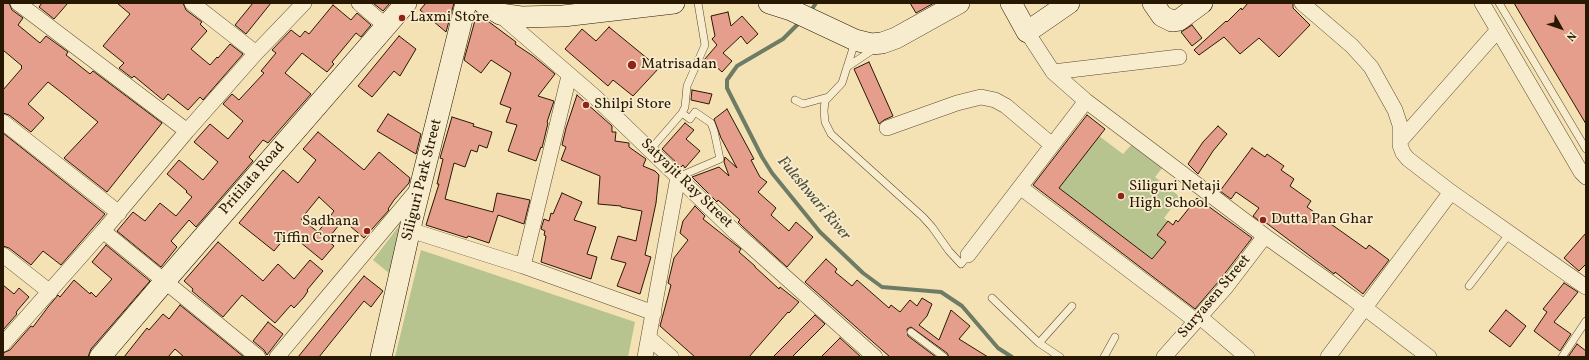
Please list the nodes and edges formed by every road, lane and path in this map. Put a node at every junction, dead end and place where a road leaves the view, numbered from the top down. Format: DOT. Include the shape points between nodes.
graph roads {
  1 [pos="18,3"];
  2 [pos="192,3"];
  3 [pos="304,3"];
  4 [pos="359,3"];
  5 [pos="406,3"];
  6 [pos="674,3"];
  7 [pos="698,3"];
  8 [pos="959,3"];
  9 [pos="1010,3"];
  10 [pos="1069,3"];
  11 [pos="1153,3"];
  12 [pos="1202,3"];
  13 [pos="1302,3"];
  14 [pos="1482,3"];
  15 [pos="1499,3"];
  16 [pos="483,5"];
  17 [pos="781,6"];
  18 [pos="386,26"];
  19 [pos="1498,30"];
  20 [pos="1027,32"];
  21 [pos="847,36"];
  22 [pos="882,43"];
  23 [pos="256,53"];
  24 [pos="1179,57"];
  25 [pos="847,67"];
  26 [pos="1053,72"];
  27 [pos="569,76"];
  28 [pos="828,97"];
  29 [pos="795,100"];
  30 [pos="1086,101"];
  31 [pos="682,114"];
  32 [pos="3,122"];
  33 [pos="887,128"];
  34 [pos="187,131"];
  35 [pos="1400,141"];
  36 [pos="1052,145"];
  37 [pos="1586,149"];
  38 [pos="650,150"];
  39 [pos="678,177"];
  40 [pos="1586,177"];
  41 [pos="421,186"];
  42 [pos="1020,187"];
  43 [pos="1451,192"];
  44 [pos="119,213"];
  45 [pos="410,230"];
  46 [pos="104,231"];
  47 [pos="1510,234"];
  48 [pos="1265,236"];
  49 [pos="3,255"];
  50 [pos="968,255"];
  51 [pos="523,266"];
  52 [pos="165,281"];
  53 [pos="1469,286"];
  54 [pos="1586,287"];
  55 [pos="50,292"];
  56 [pos="992,298"];
  57 [pos="1072,306"];
  58 [pos="1364,308"];
  59 [pos="654,313"];
  60 [pos="1198,319"];
  61 [pos="1586,321"];
  62 [pos="911,332"];
  63 [pos="1115,337"];
  64 [pos="649,338"];
  65 [pos="1039,343"];
  66 [pos="3,344"];
  67 [pos="100,357"];
  68 [pos="258,357"];
  69 [pos="277,357"];
  70 [pos="381,357"];
  71 [pos="645,357"];
  72 [pos="671,357"];
  73 [pos="875,357"];
  74 [pos="944,357"];
  75 [pos="1060,357"];
  76 [pos="1104,357"];
  77 [pos="1164,357"];
  78 [pos="1247,357"];
  79 [pos="1328,357"];
  80 [pos="1429,357"];
  81 [pos="1562,357"];
  1 -- 34 [label="street"];
  2 -- 23 [label="street"];
  3 -- 23 [label="street"];
  4 -- 18 [label="street"];
  5 -- 18 [label="street, Pritilata Road"];
  6 -- 16 [label="street" via="563,16 521,17"];
  7 -- 31 [label="lane" via="705,45 687,86"];
  8 -- 22 [label="street" via="896,38"];
  9 -- 20 [label="street"];
  10 -- 20 [label="street"];
  11 -- 12 [label="street" via="1162,16 1172,21 1179,20"];
  13 -- 35 [label="street" via="1352,46 1371,67 1395,110 1400,125"];
  14 -- 19 [label="street"];
  15 -- 37 [label="lane"];
  16 -- 27 [label="street, Satyajit Ray Street"];
  16 -- 41 [label="street, Siliguri Park Street"];
  17 -- 21 [label="street"];
  18 -- 52 [label="street, Pritilata Road"];
  19 -- 35 [label="street"];
  19 -- 40 [label="street"];
  20 -- 26 [label="street"];
  21 -- 22 [label="street" via="871,44"];
  21 -- 25 [label="lane"];
  22 -- 25 [label="lane"];
  23 -- 34 [label="street"];
  24 -- 26 [label="street"];
  25 -- 28 [label="lane" via="842,82"];
  26 -- 30 [label="street"];
  27 -- 38 [label="street, Satyajit Ray Street" via="594,96"];
  27 -- 51 [label="street"];
  28 -- 29 [label="lane" via="803,104"];
  28 -- 50 [label="lane" via="824,111 825,122 831,134 923,217 961,264"];
  30 -- 36 [label="street"];
  30 -- 48 [label="street"];
  31 -- 38 [label="lane"];
  31 -- 39 [label="lane" via="690,120 695,112 711,123 720,159"];
  32 -- 44 [label="street"];
  33 -- 36 [label="street" via="981,97 1006,106"];
  34 -- 44 [label="street"];
  35 -- 43 [label="street" via="1403,153 1408,159"];
  36 -- 42 [label="street"];
  38 -- 39 [label="street, Satyajit Ray Street"];
  39 -- 59 [label="street"];
  39 -- 73 [label="street, Satyajit Ray Street" via="736,233"];
  41 -- 45 [label="street, Siliguri Park Street"];
  41 -- 69 [label="street"];
  42 -- 50 [label="street"];
  42 -- 60 [label="street"];
  43 -- 47 [label="street"];
  43 -- 58 [label="street"];
  44 -- 46 [label="street"];
  45 -- 51 [label="street"];
  45 -- 70 [label="street, Siliguri Park Street"];
  46 -- 52 [label="street"];
  46 -- 55 [label="street"];
  47 -- 53 [label="lane"];
  47 -- 54 [label="street"];
  48 -- 58 [label="street"];
  48 -- 60 [label="street, Suryasen Street"];
  49 -- 55 [label="street"];
  51 -- 59 [label="street"];
  52 -- 67 [label="street, Pritilata Road"];
  52 -- 68 [label="street"];
  55 -- 66 [label="street"];
  56 -- 65 [label="lane"];
  57 -- 65 [label="lane"];
  58 -- 79 [label="street"];
  58 -- 80 [label="street"];
  59 -- 64 [label="street"];
  60 -- 77 [label="street, Suryasen Street"];
  60 -- 78 [label="street"];
  61 -- 81 [label="lane"];
  62 -- 74 [label="lane"];
  63 -- 76 [label="lane"];
  64 -- 71 [label="street"];
  64 -- 72 [label="street"];
  65 -- 75 [label="lane"];
}
